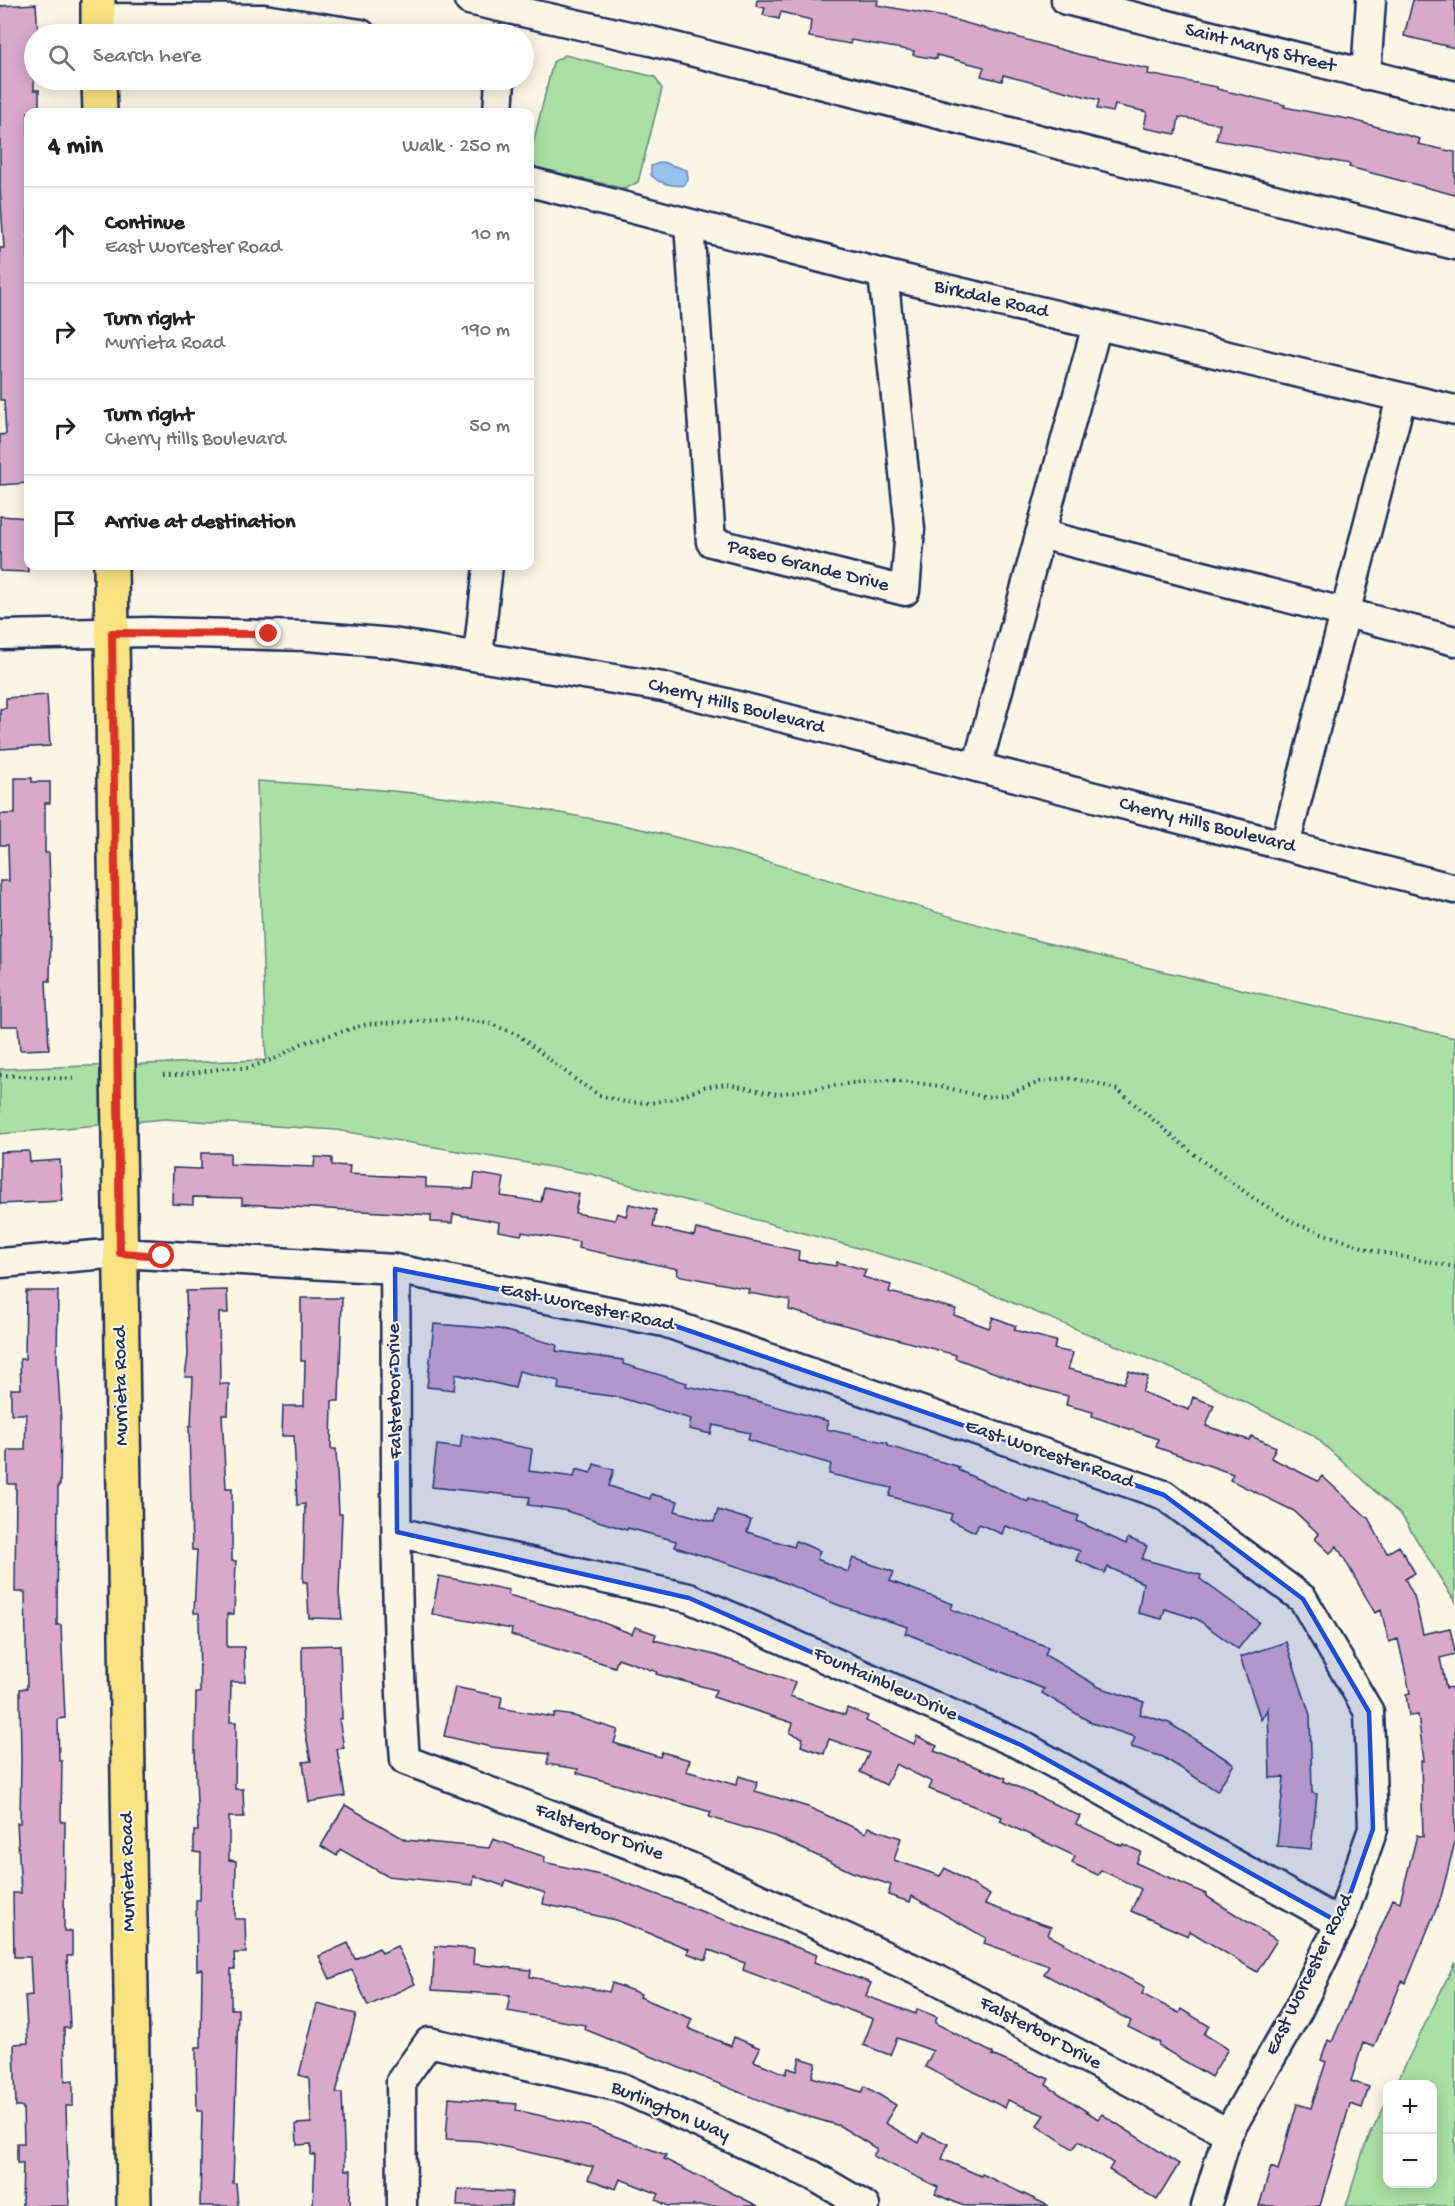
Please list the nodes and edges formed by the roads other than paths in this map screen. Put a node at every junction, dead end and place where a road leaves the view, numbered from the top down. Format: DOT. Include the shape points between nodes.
graph roads {
  1 [pos="469,0"];
  2 [pos="1371,0"];
  3 [pos="1071,1"];
  4 [pos="98,17"];
  5 [pos="296,24"];
  6 [pos="1366,75"];
  7 [pos="99,90"];
  8 [pos="499,90"];
  9 [pos="1455,96"];
  10 [pos="100,108"];
  11 [pos="498,108"];
  12 [pos="534,183"];
  13 [pos="689,224"];
  14 [pos="1455,245"];
  15 [pos="883,274"];
  16 [pos="1097,325"];
  17 [pos="1401,398"];
  18 [pos="1455,411"];
  19 [pos="1040,534"];
  20 [pos="111,570"];
  21 [pos="488,570"];
  22 [pos="1346,614"];
  23 [pos="112,633"];
  24 [pos="0,635"];
  25 [pos="1455,641"];
  26 [pos="478,656"];
  27 [pos="977,767"];
  28 [pos="1286,845"];
  29 [pos="1455,889"];
  30 [pos="120,1253"];
  31 [pos="0,1263"];
  32 [pos="395,1269"];
  33 [pos="397,1532"];
  34 [pos="1340,1923"];
  35 [pos="1228,2133"];
  36 [pos="134,2206"];
  37 [pos="402,2206"];
  38 [pos="865,2206"];
  39 [pos="1206,2206"];
  1 -- 14 [label="street" via="651,41"];
  2 -- 6 [label="street"];
  3 -- 6 [label="street, Saint Marys Street"];
  4 -- 5 [label="street" via="264,19"];
  6 -- 9 [label="street, Saint Marys Street"];
  7 -- 10 [label="main road"];
  8 -- 11 [label="street"];
  12 -- 13 [label="street, Birkdale Road"];
  13 -- 15 [label="street, Birkdale Road"];
  13 -- 15 [label="street, Paseo Grande Drive" via="711,542 905,591 910,529"];
  15 -- 16 [label="street, Birkdale Road"];
  16 -- 17 [label="street, Birkdale Road"];
  16 -- 19 [label="street"];
  17 -- 18 [label="street, Birkdale Road"];
  17 -- 22 [label="street"];
  19 -- 22 [label="street"];
  19 -- 27 [label="street"];
  20 -- 23 [label="main road, Murrieta Road"];
  21 -- 26 [label="street"];
  22 -- 25 [label="street"];
  22 -- 28 [label="street"];
  23 -- 24 [label="street, Cherry Hills Boulevard"];
  23 -- 26 [label="street, Cherry Hills Boulevard" via="308,636"];
  23 -- 30 [label="main road, Murrieta Road"];
  26 -- 27 [label="street, Cherry Hills Boulevard" via="663,687"];
  27 -- 28 [label="street, Cherry Hills Boulevard"];
  28 -- 29 [label="street, Cherry Hills Boulevard"];
  30 -- 31 [label="street, East Worcester Road"];
  30 -- 32 [label="street, East Worcester Road"];
  30 -- 36 [label="main road, Murrieta Road"];
  32 -- 33 [label="street, Falsterbor Drive"];
  32 -- 34 [label="street, East Worcester Road" via="664,1322 1164,1495 1303,1599 1369,1712 1373,1829"];
  33 -- 34 [label="street, Fountainbleu Drive" via="689,1598 1021,1744"];
  33 -- 35 [label="street, Falsterbor Drive" via="405,1760 690,1867 938,1980"];
  34 -- 35 [label="street, East Worcester Road" via="1298,2010"];
  35 -- 39 [label="street, East Worcester Road"];
  37 -- 38 [label="street, Burlington Way" via="401,2081 429,2042 620,2087 812,2175"];
}
